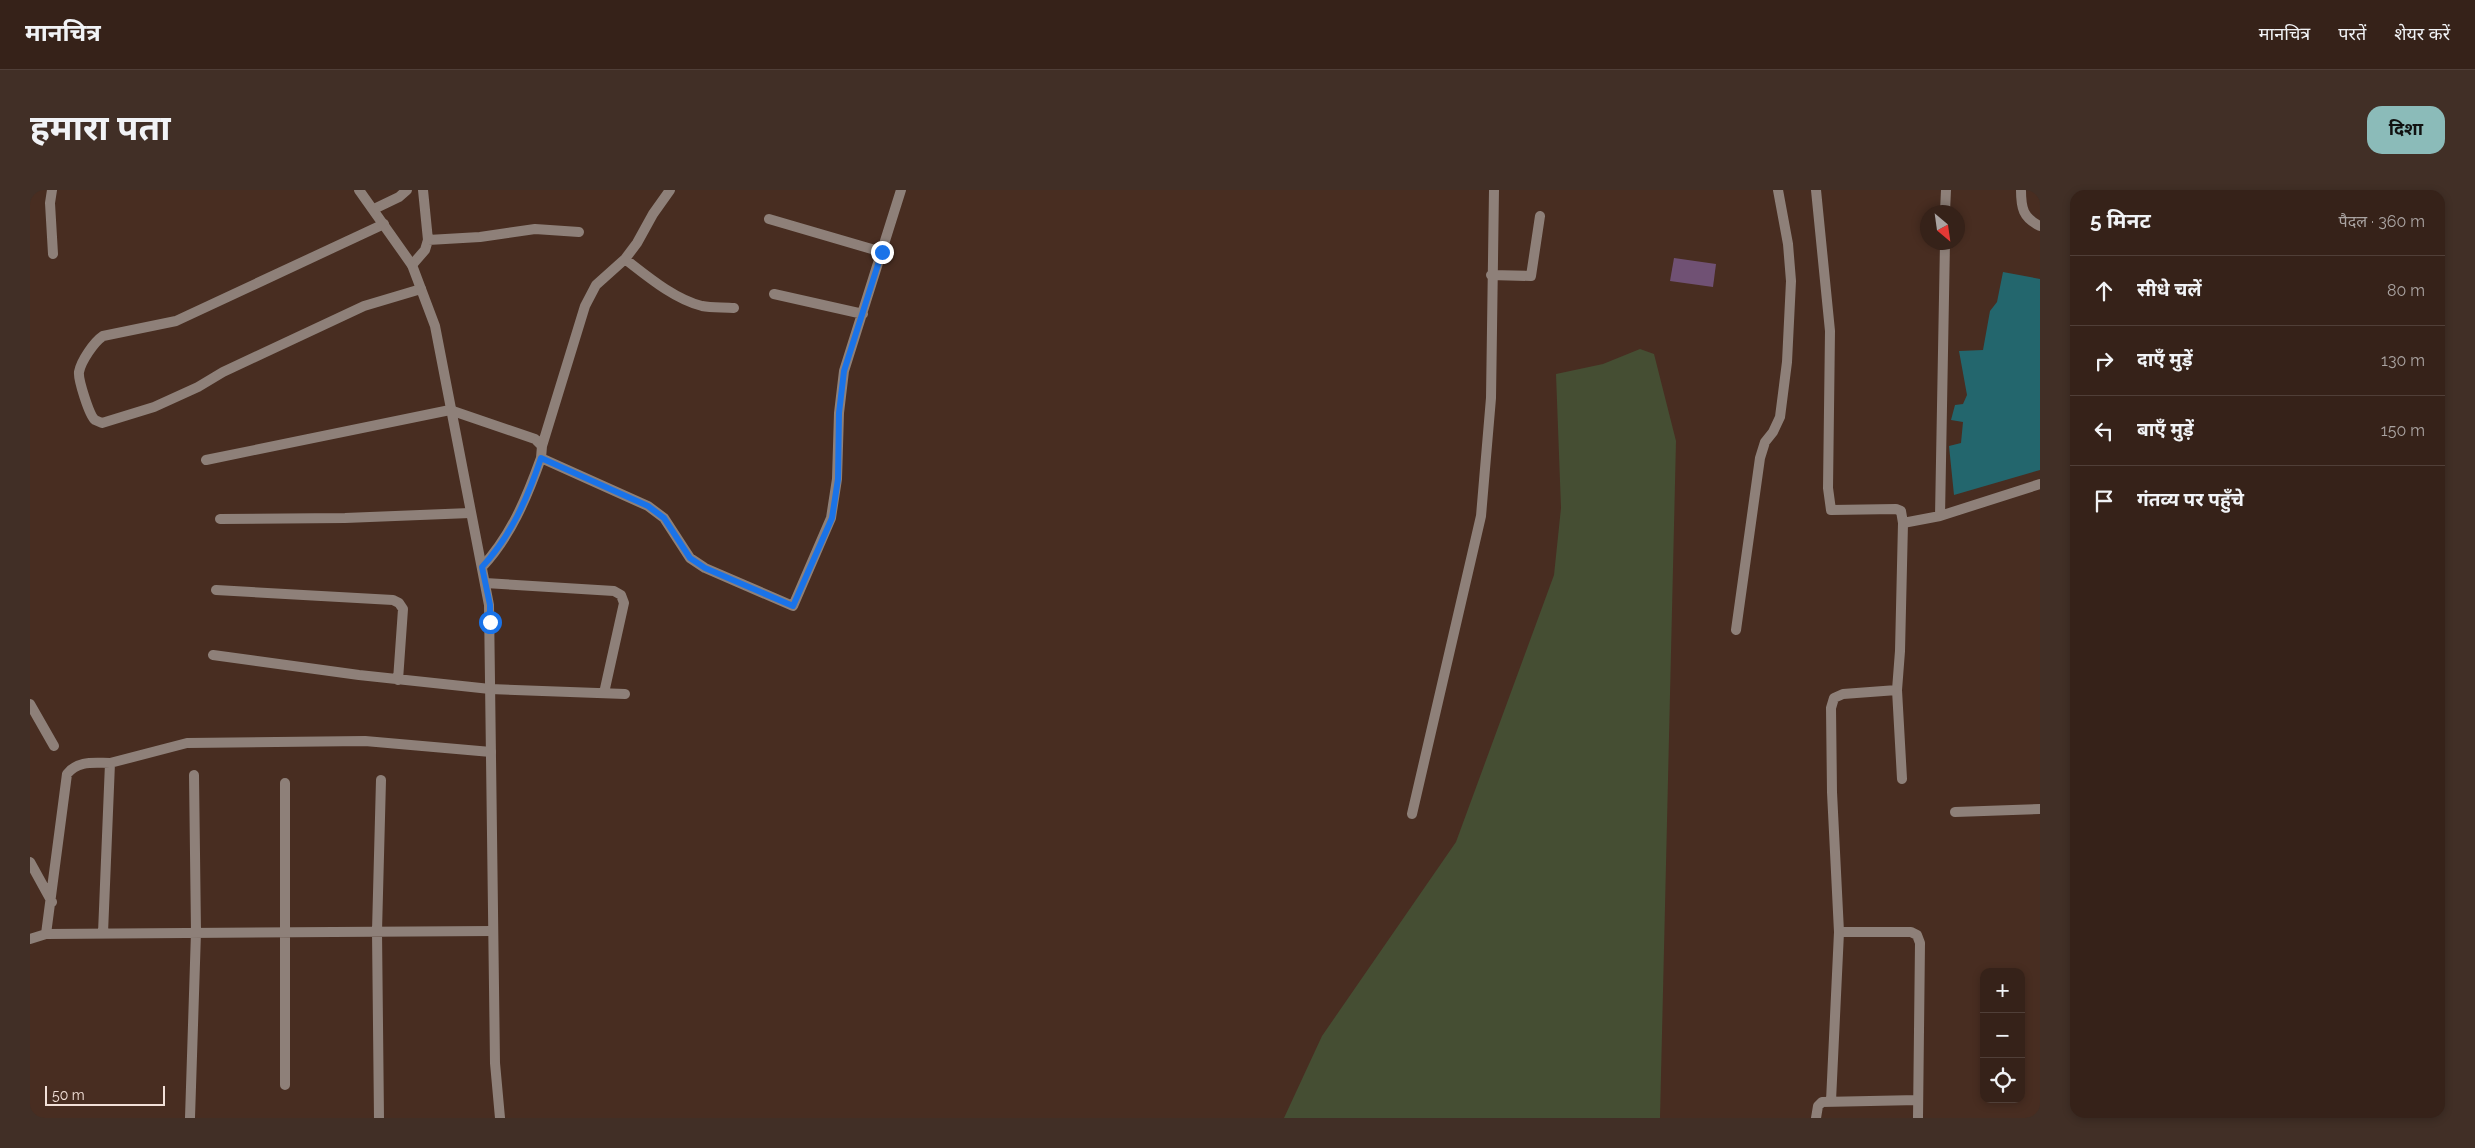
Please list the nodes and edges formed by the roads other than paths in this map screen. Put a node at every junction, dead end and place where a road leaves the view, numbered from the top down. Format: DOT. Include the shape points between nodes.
graph roads {
  1 [pos="52,190"];
  2 [pos="359,190"];
  3 [pos="407,190"];
  4 [pos="423,190"];
  5 [pos="670,190"];
  6 [pos="901,190"];
  7 [pos="1494,190"];
  8 [pos="1778,190"];
  9 [pos="1816,190"];
  10 [pos="1946,190"];
  11 [pos="2020,190"];
  12 [pos="1945,205"];
  13 [pos="374,209"];
  14 [pos="1540,216"];
  15 [pos="769,219"];
  16 [pos="384,224"];
  17 [pos="2040,226"];
  18 [pos="579,232"];
  19 [pos="428,240"];
  20 [pos="1945,250"];
  21 [pos="882,252"];
  22 [pos="53,254"];
  23 [pos="625,258"];
  24 [pos="412,265"];
  25 [pos="1492,275"];
  26 [pos="421,289"];
  27 [pos="774,294"];
  28 [pos="734,308"];
  29 [pos="862,314"];
  30 [pos="450,410"];
  31 [pos="542,446"];
  32 [pos="541,458"];
  33 [pos="206,460"];
  34 [pos="2040,484"];
  35 [pos="470,513"];
  36 [pos="1940,516"];
  37 [pos="220,519"];
  38 [pos="1903,523"];
  39 [pos="482,567"];
  40 [pos="485,583"];
  41 [pos="216,590"];
  42 [pos="1736,630"];
  43 [pos="213,655"];
  44 [pos="398,680"];
  45 [pos="490,689"];
  46 [pos="1897,690"];
  47 [pos="604,694"];
  48 [pos="625,694"];
  49 [pos="30,704"];
  50 [pos="54,746"];
  51 [pos="491,752"];
  52 [pos="110,763"];
  53 [pos="194,775"];
  54 [pos="1902,779"];
  55 [pos="381,780"];
  56 [pos="285,783"];
  57 [pos="2040,809"];
  58 [pos="1955,812"];
  59 [pos="1412,814"];
  60 [pos="30,862"];
  61 [pos="52,902"];
  62 [pos="286,931"];
  63 [pos="377,931"];
  64 [pos="493,931"];
  65 [pos="103,932"];
  66 [pos="196,932"];
  67 [pos="1839,932"];
  68 [pos="46,934"];
  69 [pos="30,939"];
  70 [pos="285,1085"];
  71 [pos="1918,1100"];
  72 [pos="1831,1101"];
  73 [pos="190,1118"];
  74 [pos="379,1118"];
  75 [pos="500,1118"];
  76 [pos="1816,1118"];
  77 [pos="1918,1118"];
  1 -- 22 [label="street"];
  2 -- 13 [label="street"];
  3 -- 13 [label="street"];
  4 -- 19 [label="street"];
  5 -- 23 [label="street" via="638,243"];
  6 -- 21 [label="street"];
  7 -- 25 [label="street"];
  8 -- 42 [label="street" via="1791,281 1787,362 1780,417 1765,442 1760,458"];
  9 -- 38 [label="street" via="1830,331 1828,488 1831,510 1896,509 1901,511"];
  10 -- 12 [label="street"];
  11 -- 17 [label="street" via="2022,211 2030,221"];
  13 -- 16 [label="street"];
  14 -- 25 [label="street" via="1531,276"];
  15 -- 21 [label="street"];
  16 -- 24 [label="street"];
  16 -- 26 [label="street" via="176,321 103,336 97,340 79,370 91,414 102,423 154,407 364,306"];
  18 -- 19 [label="street" via="534,229"];
  19 -- 24 [label="street" via="425,250"];
  20 -- 36 [label="street"];
  21 -- 29 [label="street"];
  23 -- 28 [label="street" via="686,299 702,306"];
  23 -- 31 [label="street" via="596,284 585,306"];
  24 -- 26 [label="street"];
  25 -- 59 [label="street" via="1491,398 1481,516"];
  26 -- 30 [label="street" via="435,326"];
  27 -- 29 [label="street"];
  29 -- 32 [label="street" via="844,371 839,413 838,479 832,518 793,606 705,568 690,558 664,518 648,506"];
  30 -- 31 [label="street" via="535,439"];
  30 -- 33 [label="street"];
  30 -- 35 [label="street"];
  31 -- 32 [label="street"];
  32 -- 39 [label="street" via="518,514"];
  34 -- 36 [label="street"];
  35 -- 37 [label="street"];
  35 -- 39 [label="street"];
  36 -- 38 [label="street"];
  38 -- 46 [label="street"];
  39 -- 40 [label="street"];
  40 -- 45 [label="street" via="490,605"];
  40 -- 47 [label="street" via="614,591 621,595 624,602"];
  41 -- 44 [label="street" via="393,600 403,609"];
  43 -- 44 [label="street"];
  44 -- 45 [label="street"];
  45 -- 47 [label="street"];
  45 -- 51 [label="street"];
  46 -- 54 [label="street"];
  46 -- 67 [label="street" via="1843,694 1834,698 1831,708"];
  47 -- 48 [label="street"];
  49 -- 50 [label="street"];
  51 -- 52 [label="street" via="364,742 187,743"];
  51 -- 64 [label="street"];
  52 -- 61 [label="street" via="82,763 67,774"];
  52 -- 65 [label="street"];
  53 -- 66 [label="street"];
  55 -- 63 [label="street"];
  56 -- 62 [label="street"];
  57 -- 58 [label="street"];
  60 -- 61 [label="street"];
  61 -- 68 [label="street"];
  62 -- 63 [label="street"];
  62 -- 66 [label="street"];
  62 -- 70 [label="street"];
  63 -- 64 [label="street"];
  63 -- 74 [label="street"];
  64 -- 75 [label="street" via="495,1063"];
  65 -- 66 [label="street"];
  65 -- 68 [label="street"];
  66 -- 73 [label="street"];
  67 -- 71 [label="street" via="1911,932 1920,943"];
  67 -- 72 [label="street"];
  68 -- 69 [label="street"];
  71 -- 72 [label="street"];
  71 -- 77 [label="street"];
  72 -- 76 [label="street" via="1818,1106"];
}
